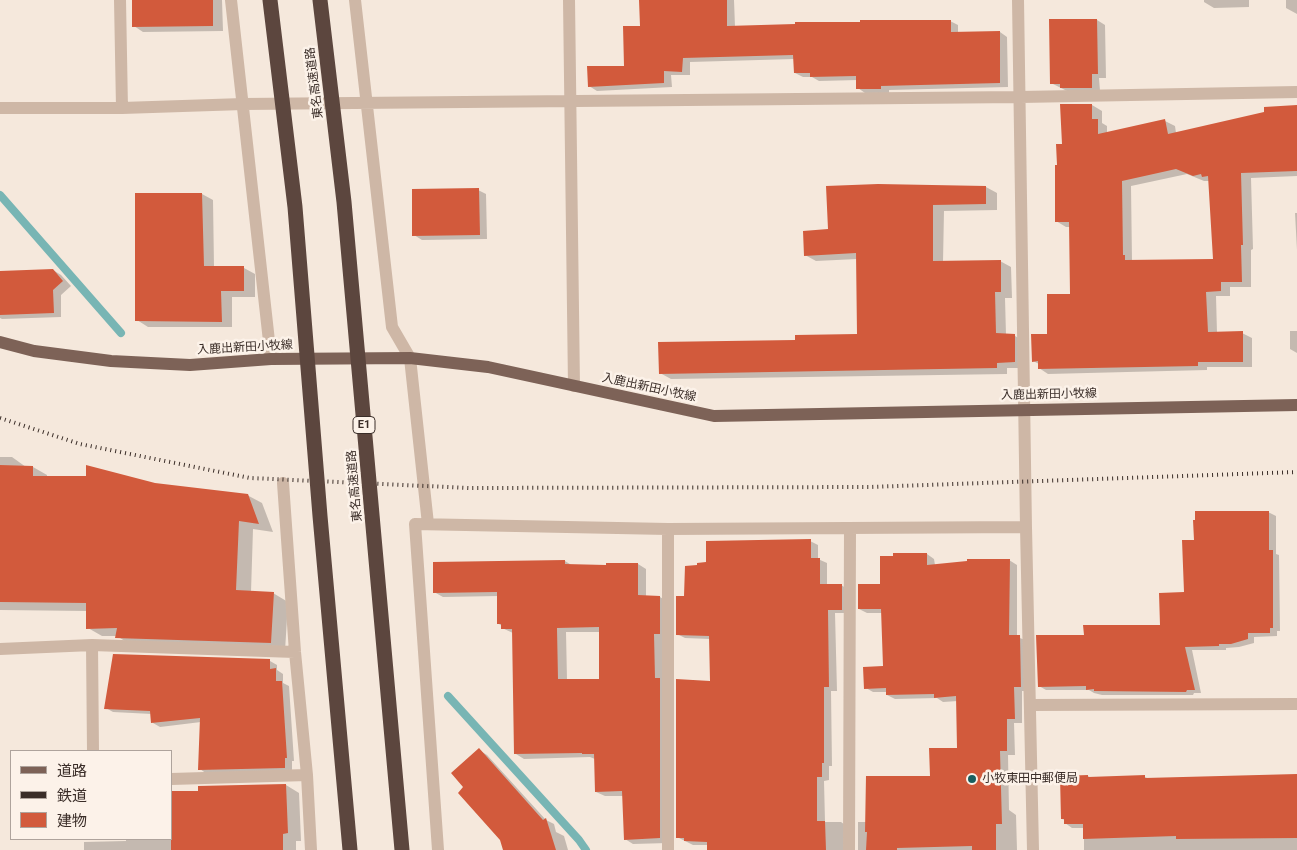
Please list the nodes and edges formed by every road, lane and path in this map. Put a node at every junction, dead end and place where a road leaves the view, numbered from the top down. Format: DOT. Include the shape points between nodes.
graph roads {
  1 [pos="120,0"];
  2 [pos="231,0"];
  3 [pos="270,0"];
  4 [pos="320,0"];
  5 [pos="355,0"];
  6 [pos="569,0"];
  7 [pos="1018,0"];
  8 [pos="1297,92"];
  9 [pos="1020,97"];
  10 [pos="571,102"];
  11 [pos="243,104"];
  12 [pos="368,104"];
  13 [pos="0,108"];
  14 [pos="122,108"];
  15 [pos="0,342"];
  16 [pos="410,358"];
  17 [pos="270,359"];
  18 [pos="574,386"];
  19 [pos="1297,405"];
  20 [pos="1024,410"];
  21 [pos="282,484"];
  22 [pos="428,524"];
  23 [pos="1026,527"];
  24 [pos="850,528"];
  25 [pos="668,529"];
  26 [pos="92,645"];
  27 [pos="0,649"];
  28 [pos="295,652"];
  29 [pos="1297,704"];
  30 [pos="1030,705"];
  31 [pos="92,750"];
  32 [pos="306,775"];
  33 [pos="172,779"];
  34 [pos="311,850"];
  35 [pos="350,850"];
  36 [pos="402,850"];
  37 [pos="438,850"];
  38 [pos="668,850"];
  39 [pos="850,850"];
  40 [pos="1033,850"];
  1 -- 14 [label="street"];
  2 -- 11 [label="street"];
  3 -- 35 [label="highway, bridge" via="295,207"];
  4 -- 36 [label="highway, 東名高速道路 / E1, bridge" via="344,202"];
  5 -- 12 [label="street"];
  6 -- 10 [label="street"];
  7 -- 9 [label="street"];
  8 -- 9 [label="street"];
  9 -- 10 [label="street"];
  9 -- 20 [label="street"];
  10 -- 12 [label="street"];
  10 -- 18 [label="street"];
  11 -- 12 [label="street"];
  11 -- 14 [label="street"];
  11 -- 17 [label="street"];
  12 -- 16 [label="street" via="392,327"];
  13 -- 14 [label="street"];
  15 -- 17 [label="main road, 入鹿出新田小牧線" via="34,351 110,361 190,365"];
  16 -- 17 [label="main road, 入鹿出新田小牧線"];
  16 -- 18 [label="main road, 入鹿出新田小牧線" via="488,367"];
  16 -- 22 [label="street"];
  18 -- 20 [label="main road, 入鹿出新田小牧線" via="714,416"];
  19 -- 20 [label="main road, 入鹿出新田小牧線"];
  20 -- 23 [label="street"];
  21 -- 28 [label="street"];
  22 -- 25 [label="street"];
  22 -- 37 [label="street" via="415,524"];
  23 -- 24 [label="street"];
  23 -- 30 [label="street"];
  24 -- 25 [label="street"];
  24 -- 39 [label="street"];
  25 -- 38 [label="street"];
  26 -- 27 [label="street"];
  26 -- 28 [label="street"];
  26 -- 31 [label="street"];
  28 -- 32 [label="street"];
  29 -- 30 [label="street"];
  30 -- 40 [label="street"];
  32 -- 33 [label="street"];
  32 -- 34 [label="street"];
}
